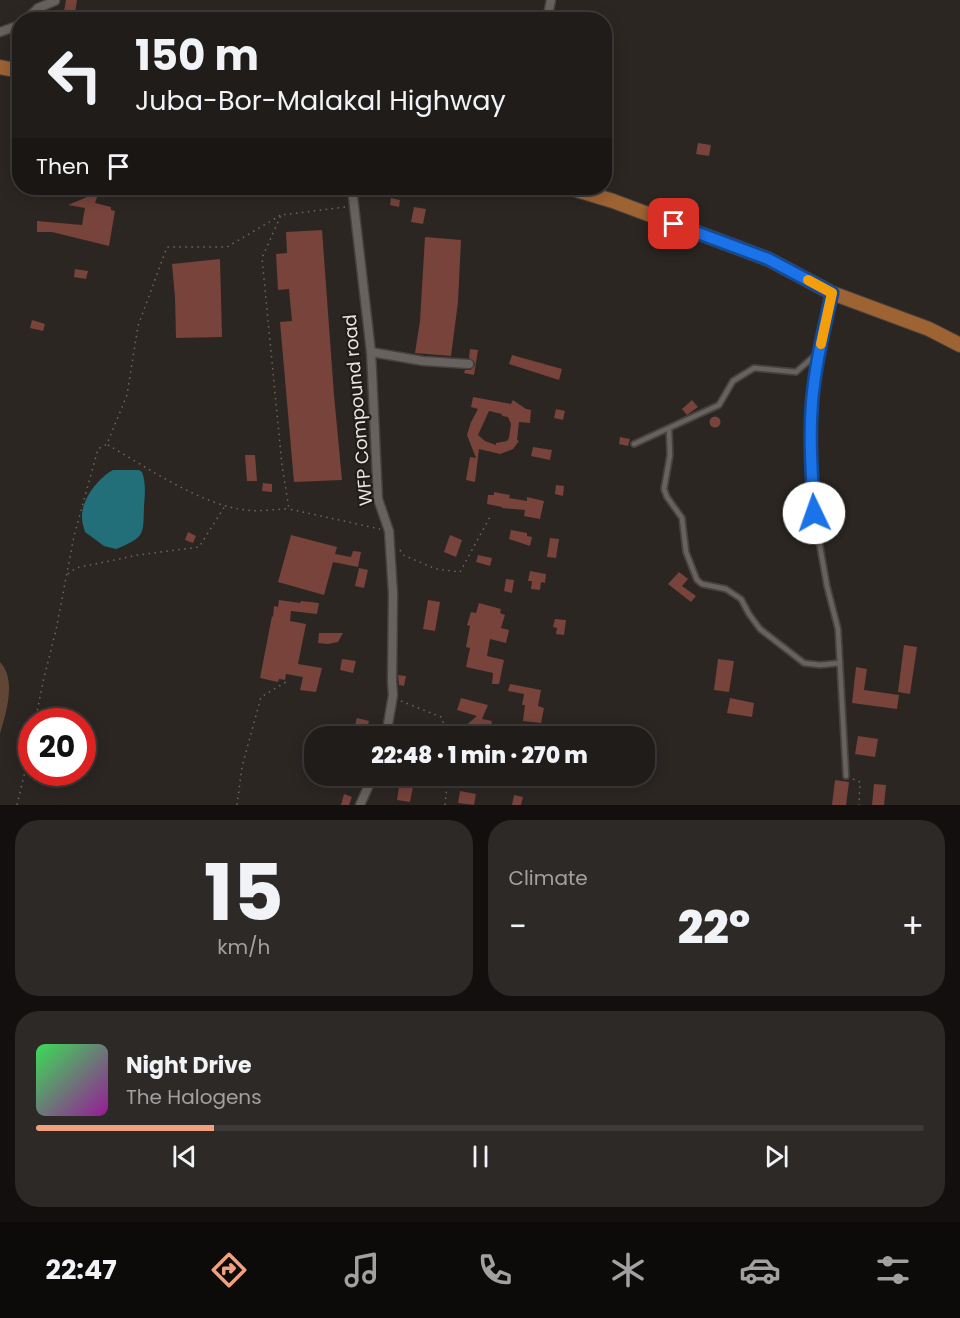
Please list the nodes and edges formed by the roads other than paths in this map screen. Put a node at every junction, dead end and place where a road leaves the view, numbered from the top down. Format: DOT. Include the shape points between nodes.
graph roads {
  1 [pos="55,1"];
  2 [pos="34,12"];
  3 [pos="353,195"];
  4 [pos="593,195"];
  5 [pos="832,293"];
  6 [pos="960,345"];
  7 [pos="371,352"];
  8 [pos="819,352"];
  9 [pos="469,364"];
  10 [pos="669,430"];
  11 [pos="634,444"];
  12 [pos="840,663"];
  13 [pos="388,726"];
  14 [pos="846,776"];
  15 [pos="369,786"];
  16 [pos="360,805"];
  1 -- 2 [label="street"];
  3 -- 7 [label="street, WFP Compound road"];
  4 -- 5 [label="main road" via="768,259"];
  5 -- 6 [label="main road" via="929,329"];
  5 -- 8 [label="lane"];
  7 -- 9 [label="street"];
  7 -- 13 [label="street, WFP Compound road" via="378,499 388,531 393,594 393,695"];
  8 -- 10 [label="lane" via="796,372 754,368 733,381 719,405"];
  8 -- 12 [label="lane" via="812,402 814,513 838,629"];
  10 -- 11 [label="lane"];
  10 -- 12 [label="lane" via="670,454 664,489 682,518 686,552 698,579 741,599 760,629 804,663"];
  12 -- 14 [label="lane"];
  15 -- 16 [label="street"];
}
